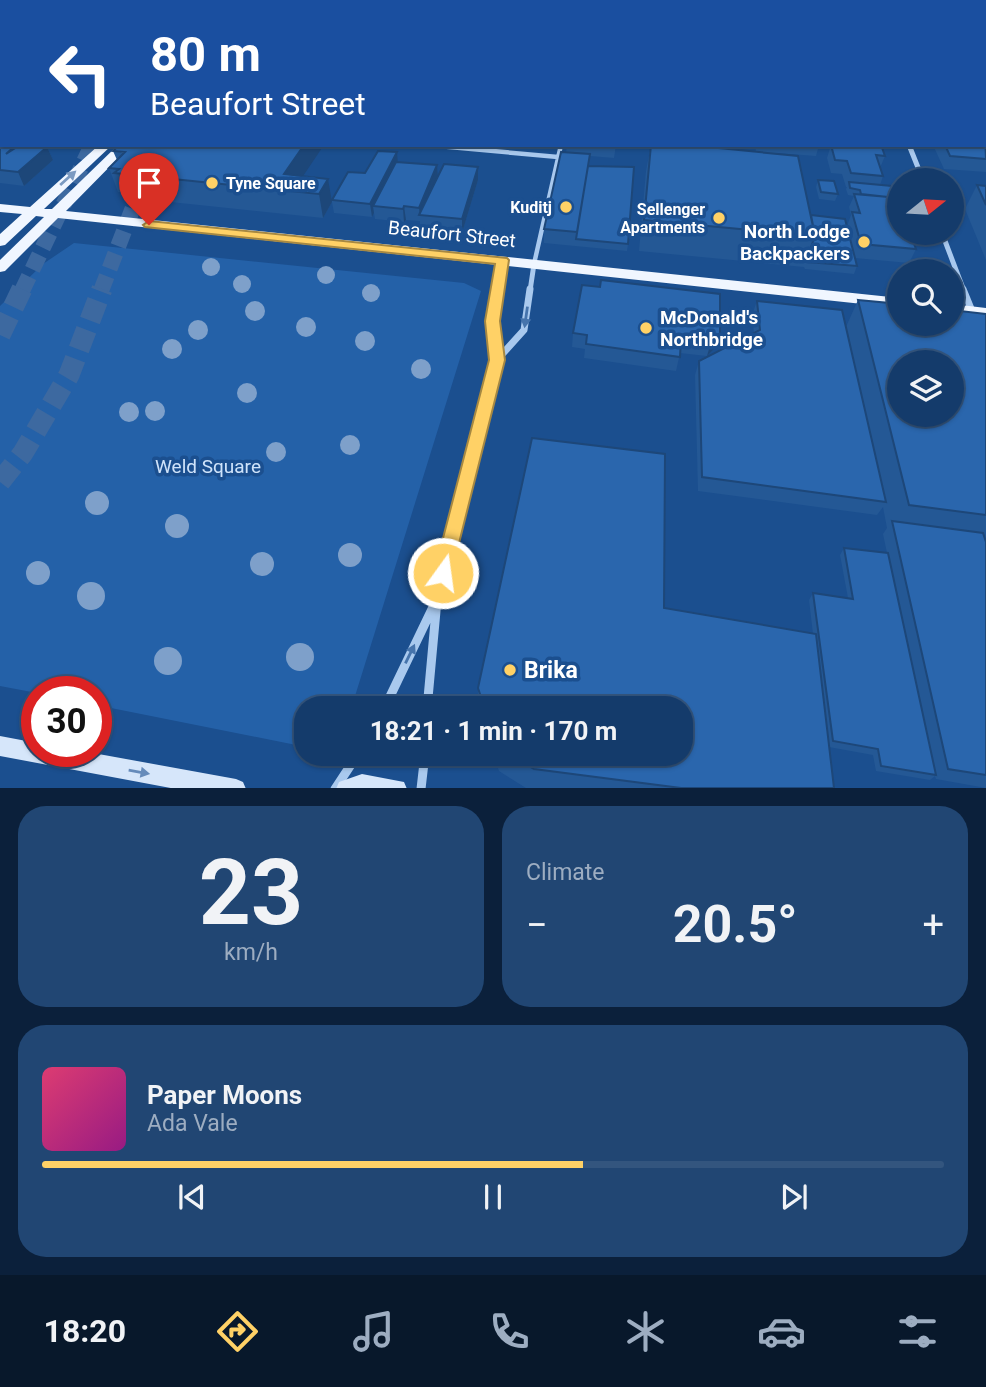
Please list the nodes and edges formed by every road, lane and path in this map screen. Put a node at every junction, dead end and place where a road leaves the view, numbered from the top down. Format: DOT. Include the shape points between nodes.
graph roads {
  1 [pos="104,147"];
  2 [pos="123,147"];
  3 [pos="449,147"];
  4 [pos="560,147"];
  5 [pos="910,147"];
  6 [pos="558,157"];
  7 [pos="918,168"];
  8 [pos="0,208"];
  9 [pos="32,212"];
  10 [pos="54,214"];
  11 [pos="0,242"];
  12 [pos="948,245"];
  13 [pos="502,260"];
  14 [pos="534,264"];
  15 [pos="0,268"];
  16 [pos="887,302"];
  17 [pos="979,312"];
  18 [pos="497,360"];
  19 [pos="437,600"];
  20 [pos="390,696"];
  21 [pos="429,696"];
  22 [pos="0,746"];
  23 [pos="350,766"];
  24 [pos="424,766"];
  25 [pos="231,788"];
  26 [pos="336,788"];
  27 [pos="349,788"];
  28 [pos="390,788"];
  29 [pos="421,788"];
  9 -- 1 [label="main road, one-way"];
  2 -- 10 [label="main road"];
  3 -- 6 [label="lane"];
  4 -- 6 [label="lane"];
  5 -- 7 [label="street"];
  6 -- 14 [label="lane"];
  8 -- 9 [label="main road, Beaufort Street"];
  9 -- 10 [label="main road, Beaufort Street"];
  9 -- 11 [label="main road"];
  10 -- 13 [label="main road, Beaufort Street"];
  10 -- 15 [label="main road"];
  12 -- 17 [label="street"];
  13 -- 14 [label="main road, Beaufort Street"];
  13 -- 18 [label="street" via="493,321"];
  14 -- 16 [label="main road, Beaufort Street"];
  14 -- 18 [label="street, one-way" via="524,330"];
  18 -- 19 [label="street"];
  20 -- 19 [label="street, one-way"];
  19 -- 21 [label="street"];
  22 -- 25 [label="street, one-way"];
  23 -- 26 [label="street"];
  24 -- 29 [label="street"];
  27 -- 28 [label="street" via="362,784"];
}
